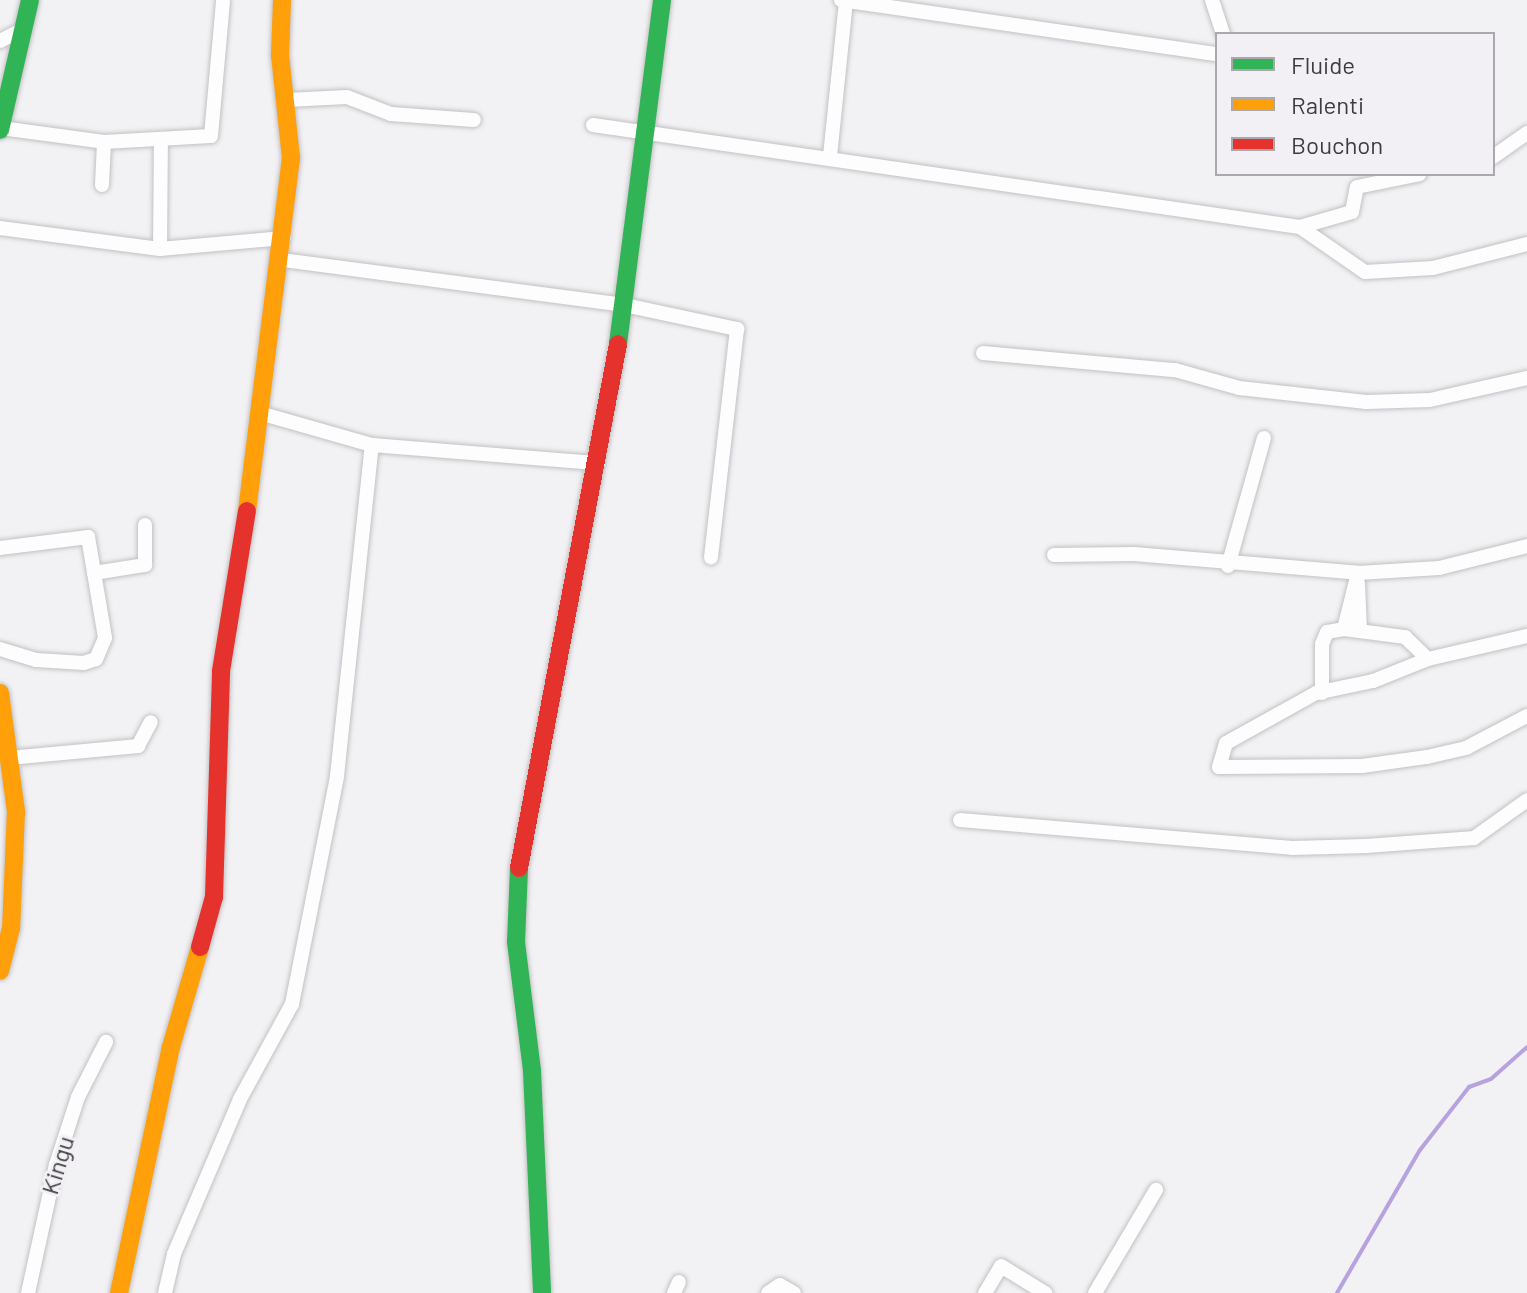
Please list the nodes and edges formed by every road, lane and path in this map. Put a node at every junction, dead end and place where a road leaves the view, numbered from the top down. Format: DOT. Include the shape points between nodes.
graph roads {
  1 [pos="30,0"];
  2 [pos="282,0"];
  3 [pos="662,0"];
  4 [pos="844,0"];
  5 [pos="1212,0"];
  6 [pos="223,2"];
  7 [pos="20,31"];
  8 [pos="1222,32"];
  9 [pos="1,42"];
  10 [pos="1215,54"];
  11 [pos="287,100"];
  12 [pos="474,120"];
  13 [pos="593,125"];
  14 [pos="0,129"];
  15 [pos="648,130"];
  16 [pos="1527,133"];
  17 [pos="161,141"];
  18 [pos="104,142"];
  19 [pos="830,156"];
  20 [pos="1495,156"];
  21 [pos="1410,176"];
  22 [pos="102,185"];
  23 [pos="1300,227"];
  24 [pos="0,228"];
  25 [pos="284,238"];
  26 [pos="1527,244"];
  27 [pos="160,249"];
  28 [pos="283,260"];
  29 [pos="625,305"];
  30 [pos="983,353"];
  31 [pos="1527,378"];
  32 [pos="263,414"];
  33 [pos="1264,438"];
  34 [pos="372,445"];
  35 [pos="598,463"];
  36 [pos="145,525"];
  37 [pos="1527,546"];
  38 [pos="0,548"];
  39 [pos="1054,555"];
  40 [pos="711,558"];
  41 [pos="1228,566"];
  42 [pos="94,573"];
  43 [pos="1358,573"];
  44 [pos="1344,629"];
  45 [pos="1360,630"];
  46 [pos="1527,636"];
  47 [pos="0,649"];
  48 [pos="1428,659"];
  49 [pos="0,693"];
  50 [pos="1322,693"];
  51 [pos="1527,716"];
  52 [pos="151,722"];
  53 [pos="9,758"];
  54 [pos="1527,800"];
  55 [pos="960,820"];
  56 [pos="0,971"];
  57 [pos="106,1042"];
  58 [pos="1156,1190"];
  59 [pos="28,1293"];
  60 [pos="119,1293"];
  61 [pos="165,1293"];
  62 [pos="542,1293"];
  63 [pos="768,1293"];
  64 [pos="794,1293"];
  65 [pos="985,1293"];
  66 [pos="1045,1293"];
  67 [pos="1095,1293"];
  1 -- 7 [label="main road"];
  2 -- 11 [label="main road"];
  3 -- 15 [label="main road"];
  4 -- 10 [label="street"];
  4 -- 19 [label="street"];
  5 -- 8 [label="street"];
  6 -- 17 [label="street" via="211,136"];
  7 -- 9 [label="street"];
  7 -- 14 [label="main road"];
  11 -- 12 [label="street" via="347,97 391,114"];
  11 -- 25 [label="main road" via="291,158"];
  13 -- 15 [label="street"];
  14 -- 18 [label="street"];
  15 -- 19 [label="street"];
  15 -- 29 [label="main road"];
  16 -- 20 [label="street"];
  17 -- 18 [label="street"];
  17 -- 27 [label="street"];
  18 -- 22 [label="street"];
  19 -- 23 [label="street" via="1056,196"];
  21 -- 23 [label="street" via="1357,187 1352,212"];
  23 -- 26 [label="street" via="1365,272 1433,268"];
  24 -- 27 [label="street"];
  25 -- 27 [label="street"];
  25 -- 28 [label="main road"];
  28 -- 29 [label="street"];
  28 -- 32 [label="main road"];
  29 -- 35 [label="main road"];
  29 -- 40 [label="street" via="737,329"];
  30 -- 31 [label="street" via="1175,370 1239,388 1366,402 1430,400"];
  32 -- 34 [label="street"];
  32 -- 60 [label="main road" via="221,671 214,897 171,1047"];
  33 -- 41 [label="street"];
  34 -- 35 [label="street"];
  34 -- 61 [label="street" via="337,776 292,1004 240,1099 174,1254"];
  35 -- 62 [label="main road" via="517,877 516,942 532,1071"];
  36 -- 42 [label="street" via="145,565"];
  37 -- 43 [label="street" via="1439,568"];
  38 -- 42 [label="street" via="83,535"];
  39 -- 41 [label="street" via="1134,554"];
  41 -- 43 [label="street"];
  42 -- 47 [label="street" via="105,638 96,659 54,663"];
  43 -- 44 [label="street"];
  43 -- 45 [label="street"];
  44 -- 45 [label="street"];
  44 -- 50 [label="street" via="1327,632 1322,644"];
  45 -- 48 [label="street" via="1405,637"];
  46 -- 48 [label="street"];
  48 -- 50 [label="street" via="1373,681"];
  49 -- 53 [label="main road"];
  50 -- 51 [label="street" via="1226,743 1219,767 1362,766 1427,757 1466,748"];
  52 -- 53 [label="street" via="138,746"];
  53 -- 56 [label="main road" via="15,888"];
  54 -- 55 [label="street" via="1474,838 1366,846 1292,848"];
  57 -- 59 [label="street, Kingu" via="78,1097 56,1165"];
  58 -- 67 [label="street"];
  63 -- 64 [label="street" via="780,1285"];
  65 -- 66 [label="street" via="1001,1266"];
}
